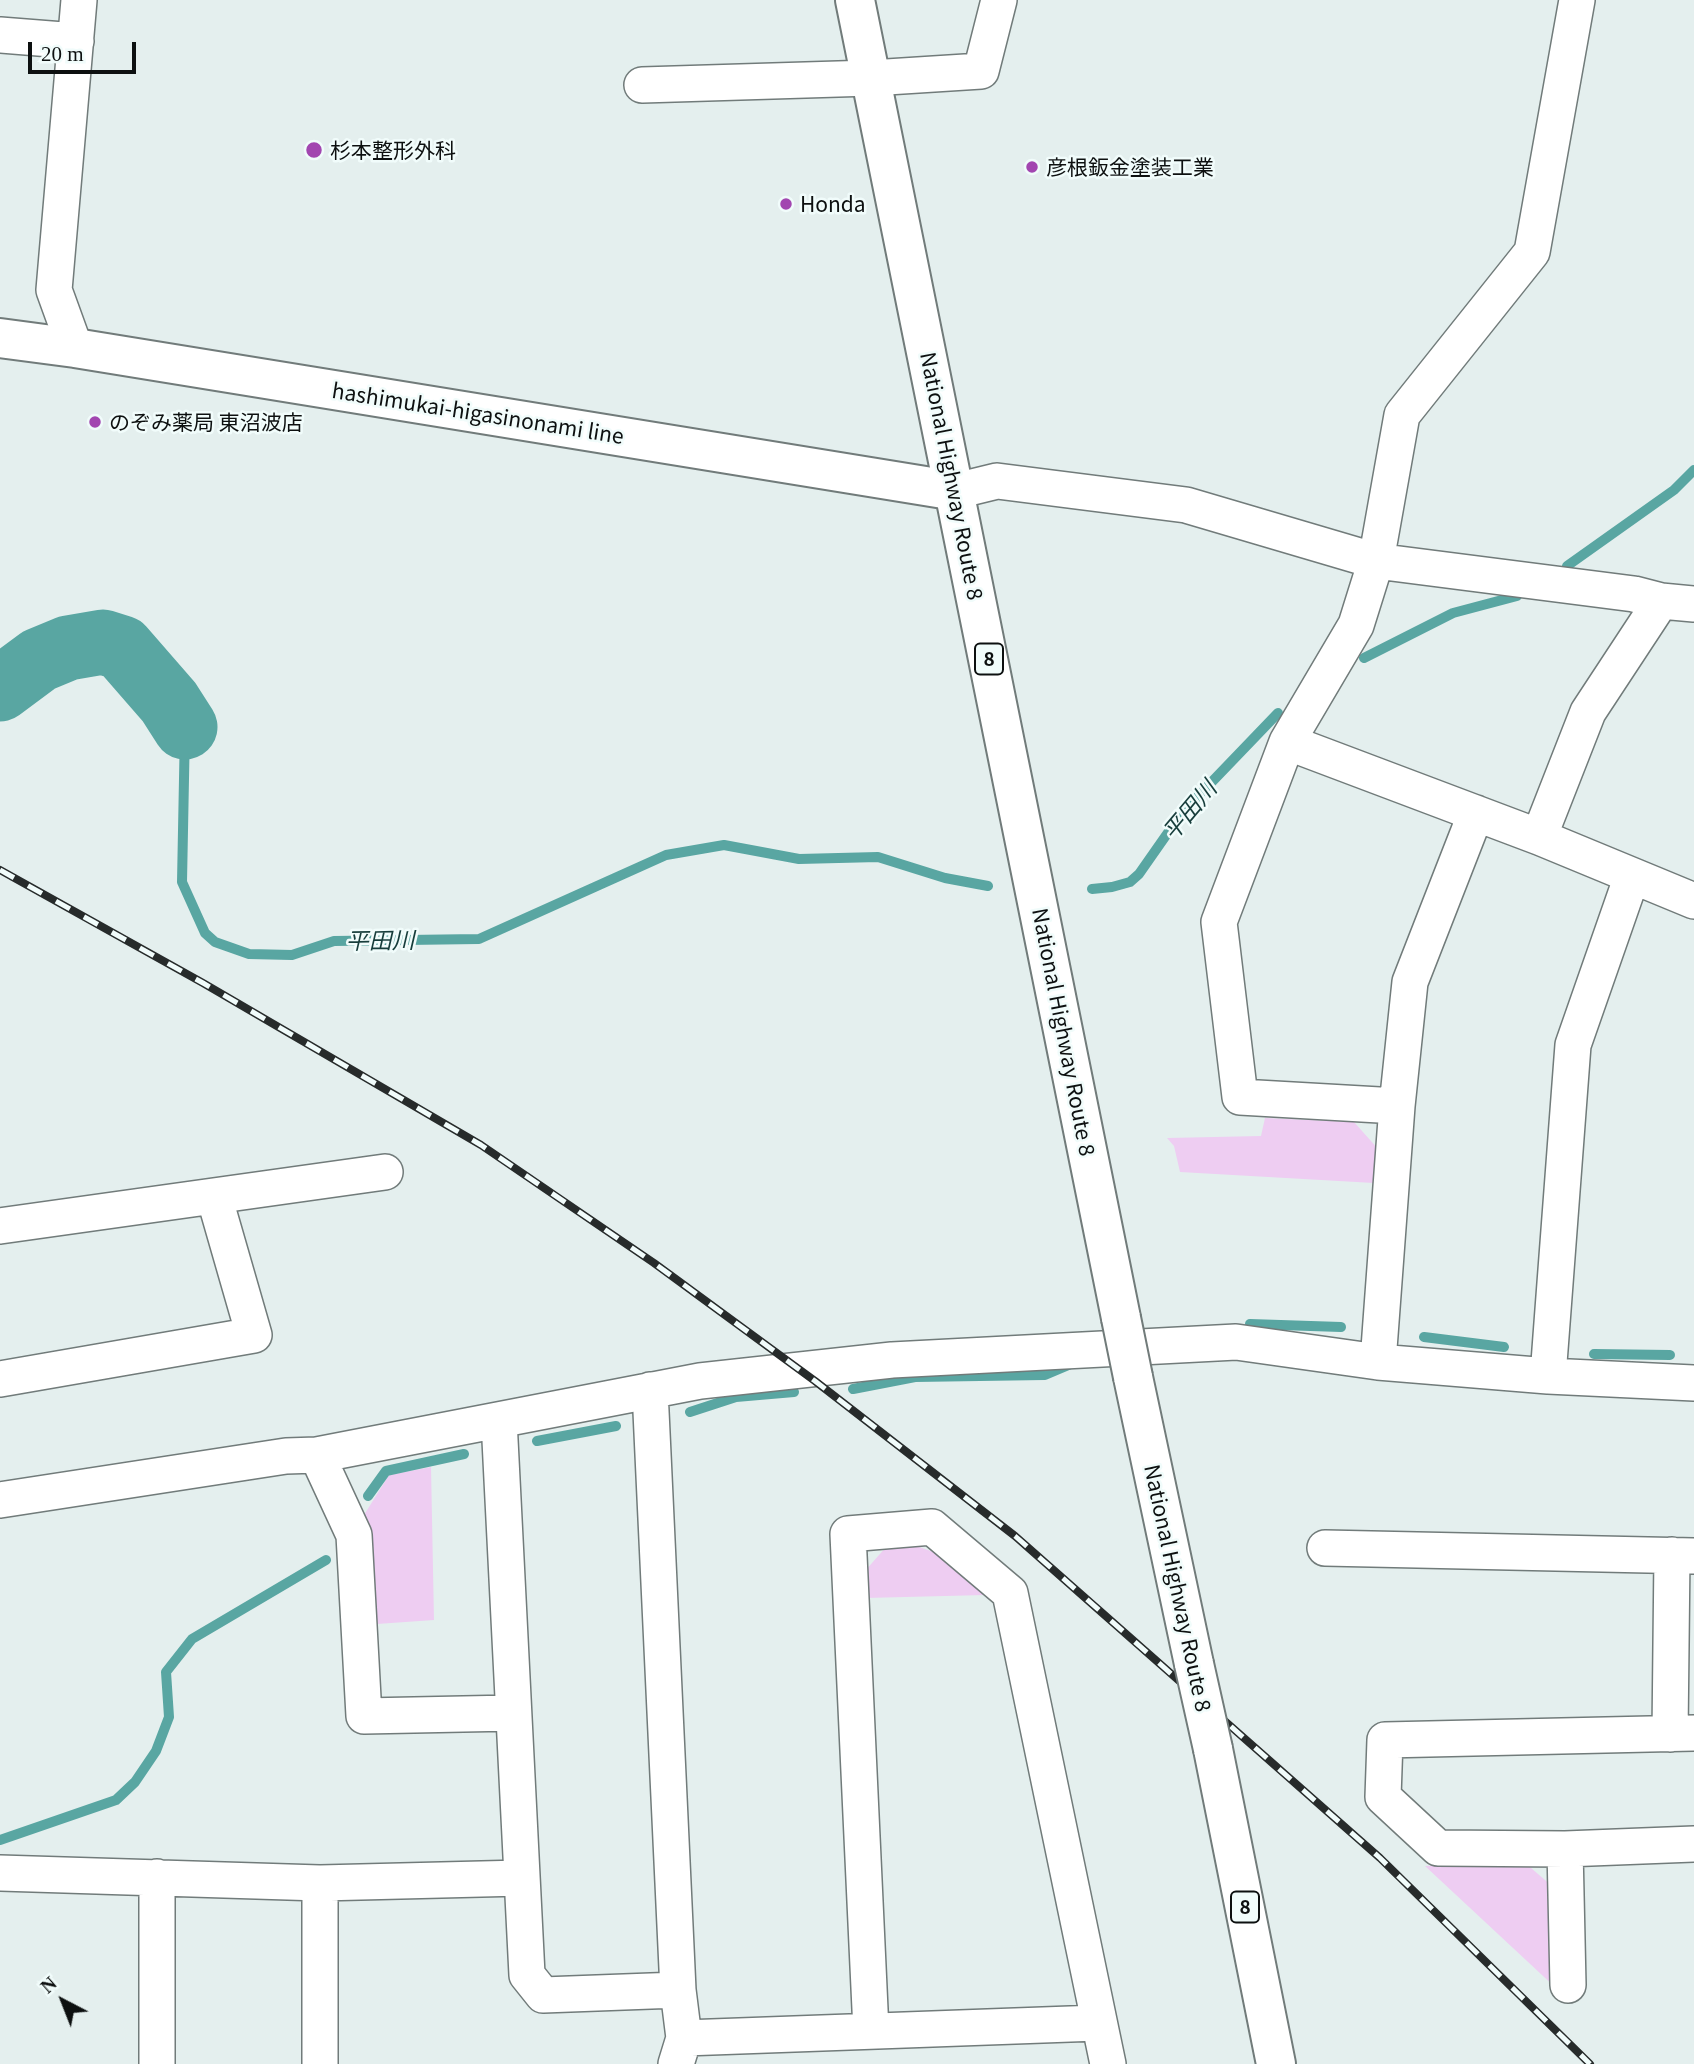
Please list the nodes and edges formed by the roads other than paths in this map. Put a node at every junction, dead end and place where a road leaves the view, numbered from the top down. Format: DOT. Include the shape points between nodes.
graph roads {
  1 [pos="79,0"];
  2 [pos="855,0"];
  3 [pos="999,0"];
  4 [pos="1577,0"];
  5 [pos="0,35"];
  6 [pos="76,41"];
  7 [pos="871,78"];
  8 [pos="642,85"];
  9 [pos="0,338"];
  10 [pos="75,348"];
  11 [pos="956,491"];
  12 [pos="1376,561"];
  13 [pos="1677,603"];
  14 [pos="1287,742"];
  15 [pos="1476,813"];
  16 [pos="1539,837"];
  17 [pos="1632,876"];
  18 [pos="1694,901"];
  19 [pos="1396,1106"];
  20 [pos="386,1172"];
  21 [pos="214,1196"];
  22 [pos="0,1226"];
  23 [pos="1378,1362"];
  24 [pos="1548,1376"];
  25 [pos="0,1379"];
  26 [pos="1694,1383"];
  27 [pos="650,1390"];
  28 [pos="499,1420"];
  29 [pos="317,1455"];
  30 [pos="0,1500"];
  31 [pos="1325,1548"];
  32 [pos="1683,1555"];
  33 [pos="513,1713"];
  34 [pos="1682,1733"];
  35 [pos="1694,1844"];
  36 [pos="1565,1849"];
  37 [pos="0,1873"];
  38 [pos="157,1877"];
  39 [pos="522,1878"];
  40 [pos="320,1883"];
  41 [pos="1568,1985"];
  42 [pos="678,1990"];
  43 [pos="1098,2023"];
  44 [pos="871,2031"];
  45 [pos="680,2051"];
  46 [pos="157,2064"];
  47 [pos="320,2064"];
  48 [pos="1108,2064"];
  49 [pos="1276,2064"];
  1 -- 6 [label="street"];
  2 -- 7 [label="main road, National Highway Route 8 / 8"];
  3 -- 7 [label="street" via="981,71"];
  4 -- 12 [label="street" via="1532,252 1402,415"];
  5 -- 6 [label="street"];
  6 -- 10 [label="street" via="54,290"];
  7 -- 8 [label="street"];
  7 -- 11 [label="main road, National Highway Route 8 / 8"];
  9 -- 10 [label="main road, hashimukai-higasinonami line"];
  10 -- 11 [label="main road, hashimukai-higasinonami line"];
  11 -- 12 [label="street" via="997,481 1186,505"];
  11 -- 49 [label="main road, National Highway Route 8 / 8, bridge"];
  12 -- 13 [label="street"];
  12 -- 14 [label="street" via="1356,625"];
  13 -- 16 [label="street" via="1588,712"];
  14 -- 15 [label="street"];
  14 -- 19 [label="street" via="1219,922 1240,1097"];
  15 -- 16 [label="street"];
  15 -- 19 [label="street" via="1410,982"];
  16 -- 17 [label="street"];
  17 -- 18 [label="street"];
  17 -- 24 [label="street" via="1573,1045"];
  19 -- 23 [label="street"];
  20 -- 21 [label="street"];
  21 -- 22 [label="street"];
  21 -- 25 [label="street" via="254,1335"];
  23 -- 24 [label="street"];
  23 -- 27 [label="street" via="1236,1342 892,1360"];
  24 -- 26 [label="street"];
  27 -- 28 [label="street"];
  27 -- 42 [label="street"];
  28 -- 29 [label="street"];
  28 -- 33 [label="street"];
  29 -- 30 [label="street" via="286,1455"];
  29 -- 33 [label="street" via="354,1535 364,1716"];
  31 -- 32 [label="street"];
  32 -- 34 [label="street"];
  33 -- 39 [label="street"];
  34 -- 36 [label="street" via="1385,1740 1383,1797 1438,1848"];
  35 -- 36 [label="street"];
  36 -- 41 [label="street"];
  37 -- 38 [label="street"];
  38 -- 40 [label="street"];
  38 -- 46 [label="street"];
  39 -- 40 [label="street"];
  39 -- 42 [label="street" via="527,1975 543,1995"];
  40 -- 47 [label="street"];
  42 -- 45 [label="street"];
  43 -- 44 [label="street"];
  43 -- 44 [label="street" via="1010,1593 932,1527 848,1534"];
  43 -- 48 [label="street"];
  44 -- 45 [label="street"];
}
